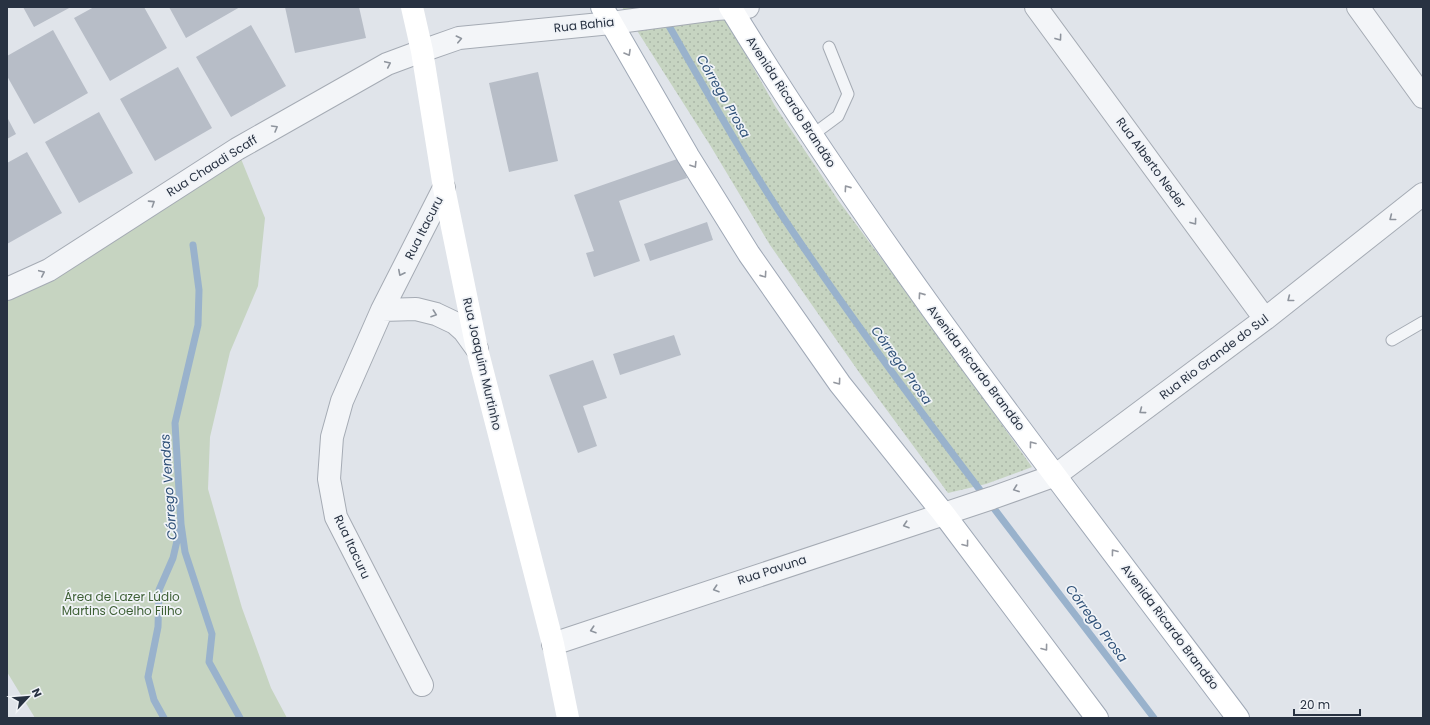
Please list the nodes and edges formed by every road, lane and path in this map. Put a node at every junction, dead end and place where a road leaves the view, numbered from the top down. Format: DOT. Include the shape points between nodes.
graph roads {
  1 [pos="412,7"];
  2 [pos="1036,7"];
  3 [pos="1358,7"];
  4 [pos="731,8"];
  5 [pos="606,15"];
  6 [pos="829,47"];
  7 [pos="422,51"];
  8 [pos="1423,97"];
  9 [pos="811,136"];
  10 [pos="444,188"];
  11 [pos="1423,194"];
  12 [pos="7,289"];
  13 [pos="382,310"];
  14 [pos="1265,319"];
  15 [pos="1423,322"];
  16 [pos="1392,340"];
  17 [pos="477,349"];
  18 [pos="1048,477"];
  19 [pos="992,498"];
  20 [pos="943,513"];
  21 [pos="553,644"];
  22 [pos="422,685"];
  23 [pos="568,718"];
  24 [pos="1097,718"];
  25 [pos="1238,718"];
  1 -- 7 [label="main road, Rua Joaquim Murtinho"];
  2 -- 14 [label="street, Rua Alberto Neder, one-way"];
  3 -- 8 [label="street"];
  4 -- 5 [label="street, Rua Bahia" via="635,18"];
  4 -- 9 [label="main road, Avenida Ricardo Brandão"];
  7 -- 5 [label="street, Rua Bahia, one-way" via="459,38"];
  5 -- 20 [label="main road, one-way" via="688,156 749,254 840,384"];
  6 -- 9 [label="lane" via="848,94 838,116"];
  7 -- 10 [label="main road, Rua Joaquim Murtinho"];
  12 -- 7 [label="street, Rua Chaadi Scaff, one-way" via="49,270 237,149 387,64"];
  18 -- 9 [label="main road, Avenida Ricardo Brandão, one-way"];
  10 -- 13 [label="street, Rua Itacuru, one-way"];
  10 -- 17 [label="main road, Rua Joaquim Murtinho"];
  11 -- 14 [label="street, Rua Rio Grande do Sul, one-way"];
  13 -- 17 [label="street, one-way" via="416,309 436,314 455,323"];
  13 -- 22 [label="street, Rua Itacuru" via="342,401 332,437 329,479 336,518"];
  14 -- 18 [label="street, Rua Rio Grande do Sul, one-way"];
  15 -- 16 [label="lane"];
  17 -- 21 [label="main road, Rua Joaquim Murtinho"];
  18 -- 19 [label="street, Rua Rio Grande do Sul, one-way"];
  25 -- 18 [label="main road, Avenida Ricardo Brandão, one-way"];
  19 -- 20 [label="street, Rua Pavuna"];
  20 -- 21 [label="street, Rua Pavuna, one-way"];
  20 -- 24 [label="main road, one-way"];
  21 -- 23 [label="main road, Rua Joaquim Murtinho"];
}
